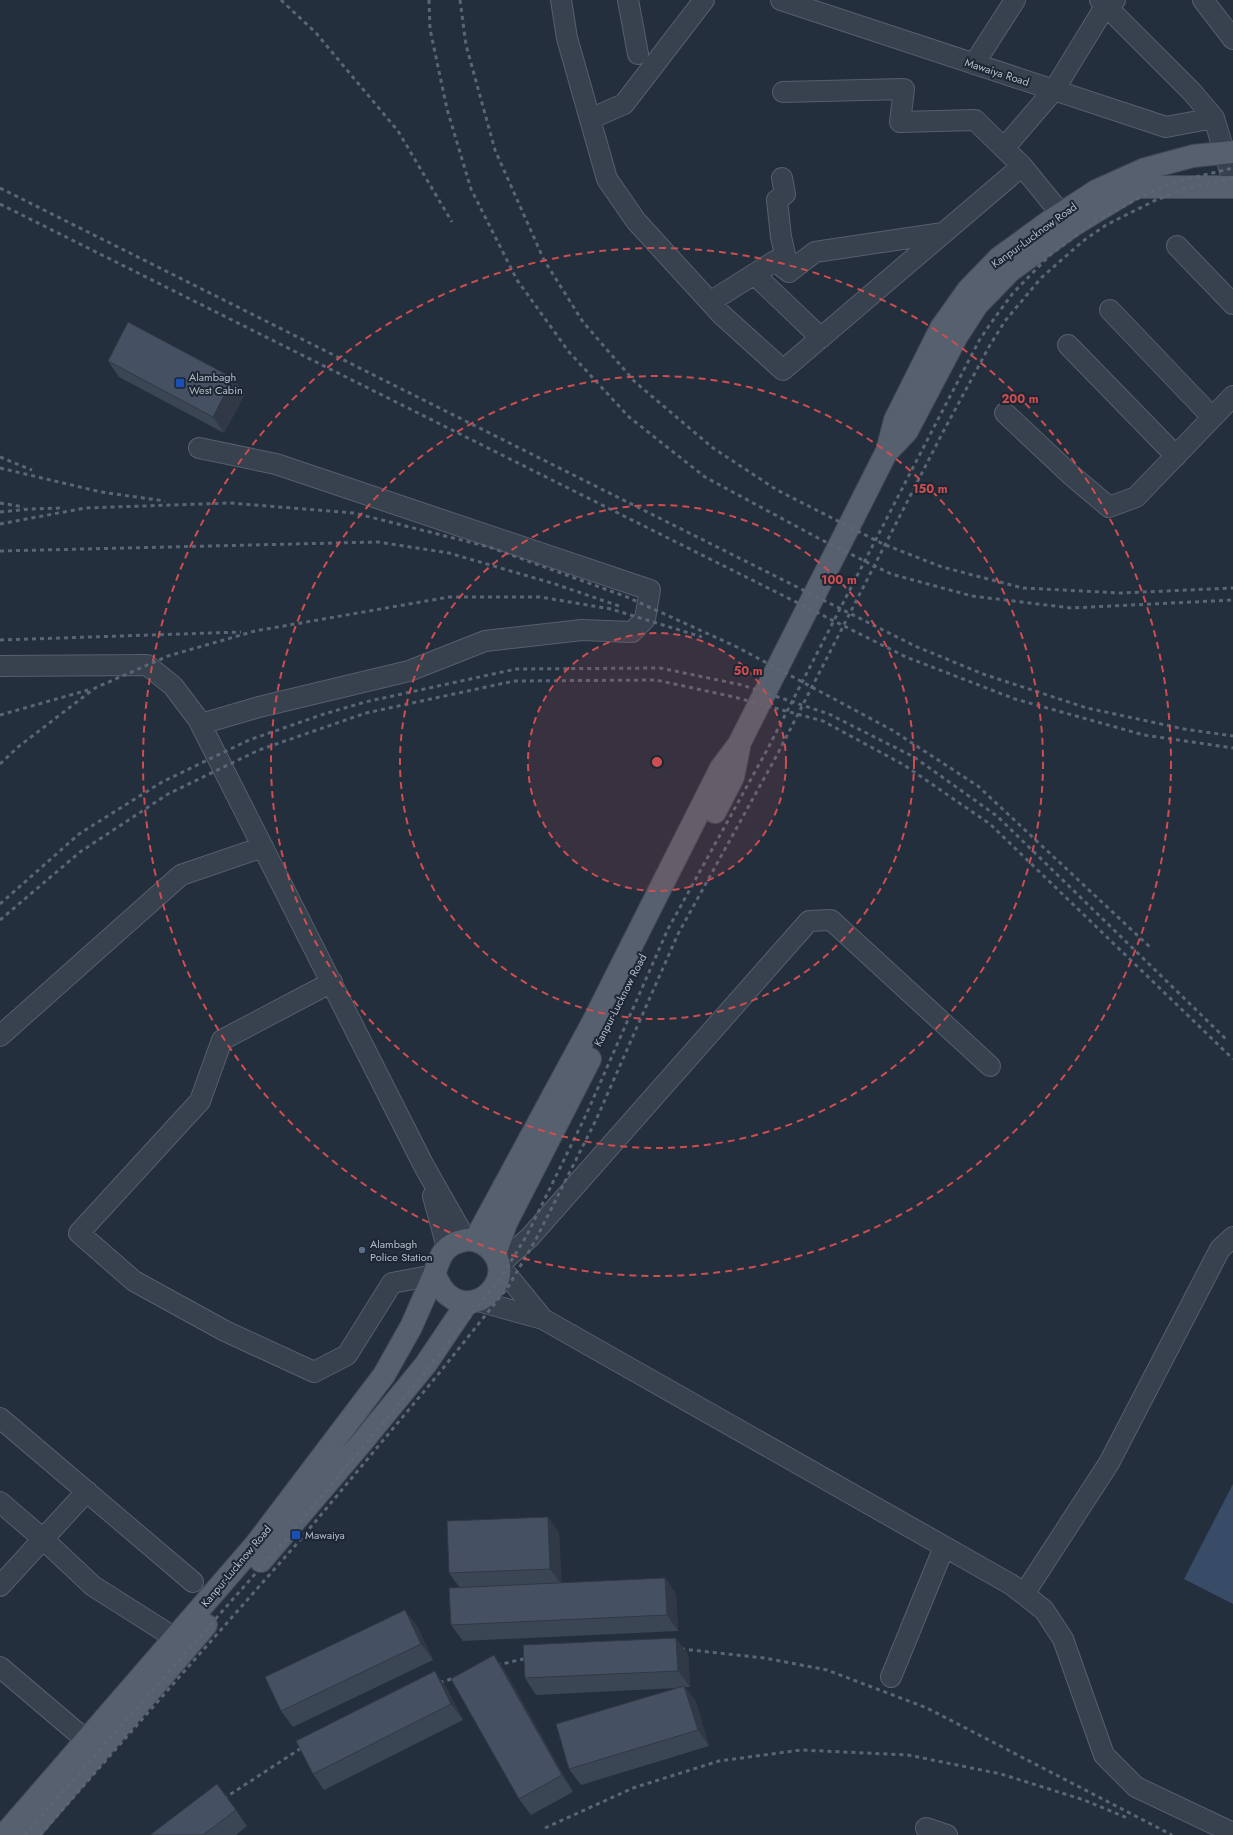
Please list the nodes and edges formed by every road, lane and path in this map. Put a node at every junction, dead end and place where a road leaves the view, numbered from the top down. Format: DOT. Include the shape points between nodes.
graph roads {
  1 [pos="561,0"];
  2 [pos="628,0"];
  3 [pos="704,0"];
  4 [pos="781,0"];
  5 [pos="1015,0"];
  6 [pos="1203,0"];
  7 [pos="1103,1"];
  8 [pos="1233,39"];
  9 [pos="638,54"];
  10 [pos="974,64"];
  11 [pos="1054,90"];
  12 [pos="783,92"];
  13 [pos="1214,118"];
  14 [pos="590,119"];
  15 [pos="1004,148"];
  16 [pos="1228,153"];
  17 [pos="1022,166"];
  18 [pos="782,178"];
  19 [pos="1233,181"];
  20 [pos="1233,187"];
  21 [pos="1062,215"];
  22 [pos="943,233"];
  23 [pos="1177,246"];
  24 [pos="789,272"];
  25 [pos="754,274"];
  26 [pos="710,302"];
  27 [pos="1233,304"];
  28 [pos="1110,310"];
  29 [pos="821,338"];
  30 [pos="1068,345"];
  31 [pos="1233,396"];
  32 [pos="1005,413"];
  33 [pos="1212,418"];
  34 [pos="199,448"];
  35 [pos="888,451"];
  36 [pos="1176,456"];
  37 [pos="0,666"];
  38 [pos="201,724"];
  39 [pos="739,744"];
  40 [pos="263,847"];
  41 [pos="332,982"];
  42 [pos="0,1036"];
  43 [pos="990,1066"];
  44 [pos="463,1242"];
  45 [pos="1229,1247"];
  46 [pos="497,1260"];
  47 [pos="434,1275"];
  48 [pos="473,1302"];
  49 [pos="542,1319"];
  50 [pos="0,1418"];
  51 [pos="87,1492"];
  52 [pos="0,1502"];
  53 [pos="43,1539"];
  54 [pos="944,1546"];
  55 [pos="193,1582"];
  56 [pos="0,1586"];
  57 [pos="1024,1594"];
  58 [pos="175,1638"];
  59 [pos="0,1667"];
  60 [pos="891,1677"];
  61 [pos="86,1740"];
  62 [pos="1233,1833"];
  63 [pos="4,1835"];
  64 [pos="27,1835"];
  65 [pos="928,1835"];
  66 [pos="947,1835"];
  1 -- 14 [label="street" via="567,38"];
  2 -- 9 [label="street"];
  3 -- 14 [label="street" via="624,104"];
  4 -- 10 [label="street, Mawaiya Road"];
  5 -- 10 [label="street"];
  6 -- 8 [label="street"];
  7 -- 11 [label="street"];
  7 -- 13 [label="street"];
  10 -- 11 [label="street, Mawaiya Road"];
  11 -- 13 [label="street, Mawaiya Road" via="1166,127"];
  11 -- 15 [label="street"];
  12 -- 15 [label="street" via="904,89 900,122 975,120"];
  13 -- 16 [label="street"];
  14 -- 26 [label="street" via="607,179 636,221"];
  15 -- 17 [label="street"];
  16 -- 19 [label="street"];
  16 -- 21 [label="main road, Kanpur-Lucknow Road" via="1193,156 1145,169 1096,191"];
  17 -- 21 [label="street"];
  17 -- 22 [label="street"];
  18 -- 24 [label="street" via="785,194 777,200 781,237"];
  20 -- 35 [label="main road, Kanpur-Lucknow Road" via="1136,187 1072,226 1010,271 977,305 957,336 908,430"];
  21 -- 35 [label="main road, Kanpur-Lucknow Road" via="999,258 968,290 941,328 895,420"];
  22 -- 24 [label="street" via="815,252"];
  22 -- 29 [label="street"];
  23 -- 27 [label="street"];
  24 -- 25 [label="street" via="775,261"];
  25 -- 26 [label="street"];
  25 -- 29 [label="street"];
  26 -- 29 [label="street" via="783,370"];
  28 -- 33 [label="street"];
  30 -- 36 [label="street"];
  31 -- 33 [label="street"];
  32 -- 36 [label="street" via="1109,507 1136,497"];
  33 -- 36 [label="street"];
  34 -- 38 [label="street" via="276,464 650,590 645,619 632,632 582,630 485,641 409,671 259,707"];
  35 -- 39 [label="main road, Kanpur-Lucknow Road"];
  37 -- 38 [label="street" via="147,665 173,686"];
  38 -- 40 [label="street"];
  39 -- 44 [label="main road, Kanpur-Lucknow Road" via="721,768 593,1022"];
  39 -- 46 [label="main road, Kanpur-Lucknow Road" via="733,777 506,1223"];
  40 -- 41 [label="street"];
  40 -- 42 [label="street" via="181,875"];
  41 -- 44 [label="street"];
  41 -- 47 [label="street" via="222,1040 200,1101 79,1233 134,1281 225,1331 314,1372 347,1355 392,1283"];
  43 -- 46 [label="street" via="831,920 809,921 530,1236"];
  44 -- 46 [label="main road" via="483,1243"];
  44 -- 47 [label="main road, Kanpur-Lucknow Road" via="438,1259"];
  45 -- 57 [label="street" via="1109,1463"];
  46 -- 48 [label="main road, Kanpur-Lucknow Road" via="499,1274 495,1287 486,1297"];
  46 -- 49 [label="street"];
  47 -- 48 [label="main road" via="453,1299"];
  47 -- 58 [label="main road, Kanpur-Lucknow Road" via="412,1327 384,1375 256,1544"];
  48 -- 49 [label="street"];
  48 -- 64 [label="main road, Kanpur-Lucknow Road" via="363,1441"];
  49 -- 54 [label="street"];
  50 -- 51 [label="street"];
  51 -- 53 [label="street"];
  51 -- 55 [label="street"];
  52 -- 53 [label="street"];
  53 -- 56 [label="street"];
  53 -- 58 [label="street" via="93,1586"];
  54 -- 57 [label="street"];
  54 -- 60 [label="street"];
  57 -- 62 [label="street" via="1044,1610 1063,1639 1104,1755 1136,1787"];
  58 -- 61 [label="main road, Kanpur-Lucknow Road"];
  59 -- 61 [label="street"];
  61 -- 63 [label="main road, Kanpur-Lucknow Road"];
  65 -- 66 [label="street" via="926,1828"];
}
